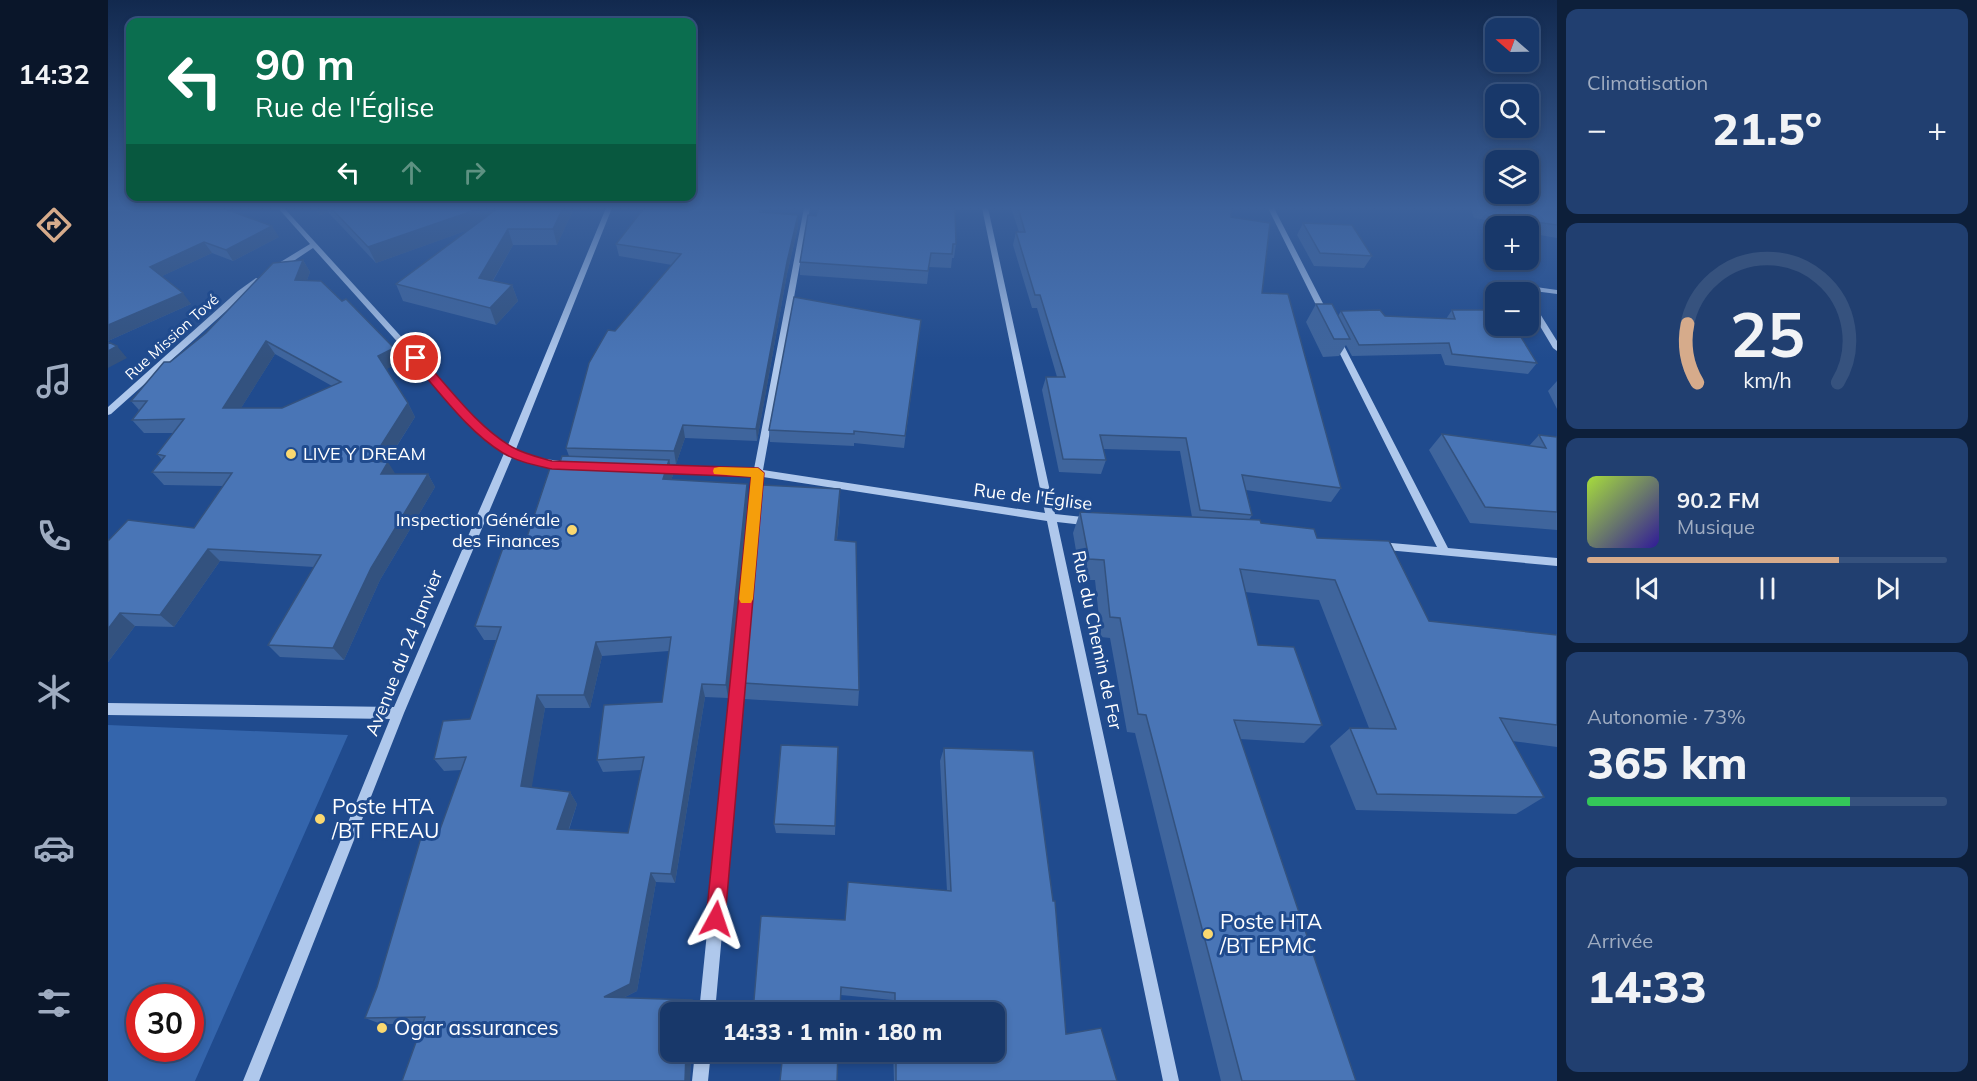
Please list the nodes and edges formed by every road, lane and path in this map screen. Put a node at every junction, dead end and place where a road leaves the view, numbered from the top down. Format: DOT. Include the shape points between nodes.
graph roads {
  1 [pos="293,258"];
  2 [pos="328,258"];
  3 [pos="588,258"];
  4 [pos="798,258"];
  5 [pos="996,258"];
  6 [pos="1296,258"];
  7 [pos="1539,289"];
  8 [pos="1557,291"];
  9 [pos="1539,316"];
  10 [pos="1328,322"];
  11 [pos="1334,332"];
  12 [pos="1557,348"];
  13 [pos="108,412"];
  14 [pos="509,451"];
  15 [pos="586,466"];
  16 [pos="644,468"];
  17 [pos="758,473"];
  18 [pos="1053,518"];
  19 [pos="1100,522"];
  20 [pos="1373,545"];
  21 [pos="1444,551"];
  22 [pos="1557,562"];
  23 [pos="108,710"];
  24 [pos="398,713"];
  25 [pos="708,1002"];
  26 [pos="702,1062"];
  27 [pos="251,1081"];
  28 [pos="700,1081"];
  29 [pos="1171,1081"];
  1 -- 13 [label="street, Rue Mission Tové" via="241,293"];
  2 -- 14 [label="street" via="479,427"];
  3 -- 14 [label="street, Avenue du 24 Janvier"];
  4 -- 17 [label="street"];
  5 -- 18 [label="street, Rue du Chemin de Fer"];
  6 -- 10 [label="street"];
  7 -- 8 [label="street"];
  9 -- 12 [label="street"];
  11 -- 21 [label="street"];
  14 -- 15 [label="street" via="552,465"];
  14 -- 24 [label="street, Avenue du 24 Janvier"];
  16 -- 17 [label="street, Rue de l'Église"];
  17 -- 18 [label="street, Rue de l'Église"];
  17 -- 25 [label="street"];
  18 -- 19 [label="street, Rue de l'Église"];
  18 -- 29 [label="street, Rue du Chemin de Fer"];
  20 -- 21 [label="street"];
  21 -- 22 [label="street"];
  23 -- 24 [label="street"];
  24 -- 27 [label="street, Avenue du 24 Janvier"];
  26 -- 28 [label="street"];
}
